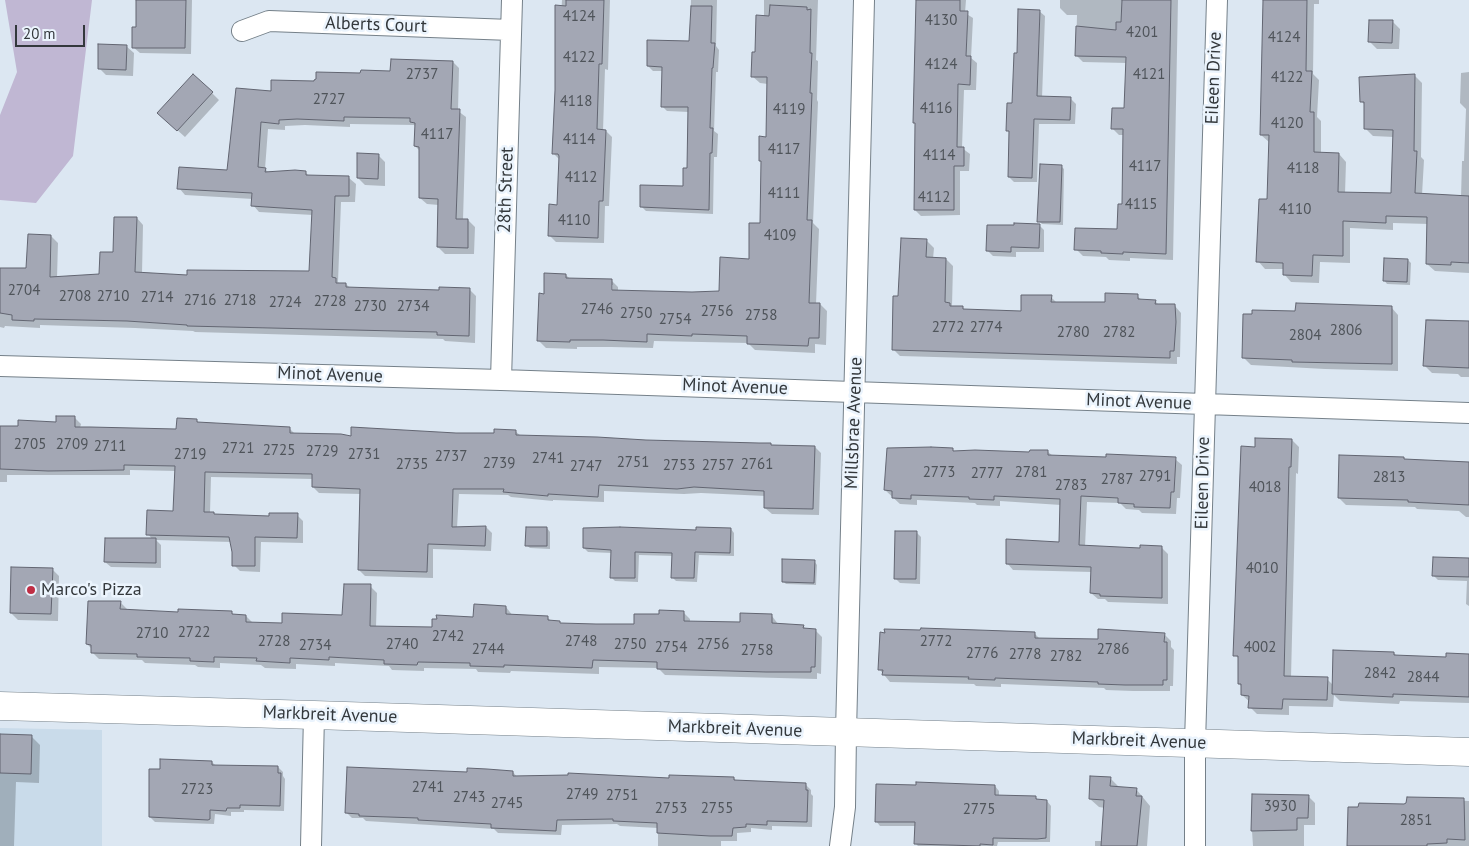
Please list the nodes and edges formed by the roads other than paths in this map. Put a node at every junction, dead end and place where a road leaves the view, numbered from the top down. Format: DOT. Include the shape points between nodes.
graph roads {
  1 [pos="512,0"];
  2 [pos="864,0"];
  3 [pos="1217,0"];
  4 [pos="511,30"];
  5 [pos="242,31"];
  6 [pos="0,366"];
  7 [pos="501,380"];
  8 [pos="854,392"];
  9 [pos="1205,404"];
  10 [pos="1469,413"];
  11 [pos="0,706"];
  12 [pos="314,714"];
  13 [pos="846,732"];
  14 [pos="1195,743"];
  15 [pos="1469,752"];
  16 [pos="311,846"];
  17 [pos="840,846"];
  18 [pos="1195,846"];
  1 -- 4 [label="street, 28th Street"];
  2 -- 8 [label="street, Millsbrae Avenue"];
  3 -- 9 [label="street, Eileen Drive"];
  4 -- 5 [label="street, Alberts Court" via="269,21"];
  4 -- 7 [label="street, 28th Street"];
  6 -- 7 [label="street, Minot Avenue"];
  7 -- 8 [label="street, Minot Avenue"];
  8 -- 9 [label="street, Minot Avenue"];
  8 -- 13 [label="street, Millsbrae Avenue"];
  9 -- 10 [label="street, Minot Avenue"];
  9 -- 14 [label="street, Eileen Drive"];
  11 -- 12 [label="street, Markbreit Avenue"];
  12 -- 13 [label="street, Markbreit Avenue"];
  12 -- 16 [label="street"];
  13 -- 14 [label="street, Markbreit Avenue"];
  13 -- 17 [label="street, Millsbrae Avenue" via="845,807"];
  14 -- 15 [label="street, Markbreit Avenue"];
  14 -- 18 [label="street, Eileen Drive"];
}
